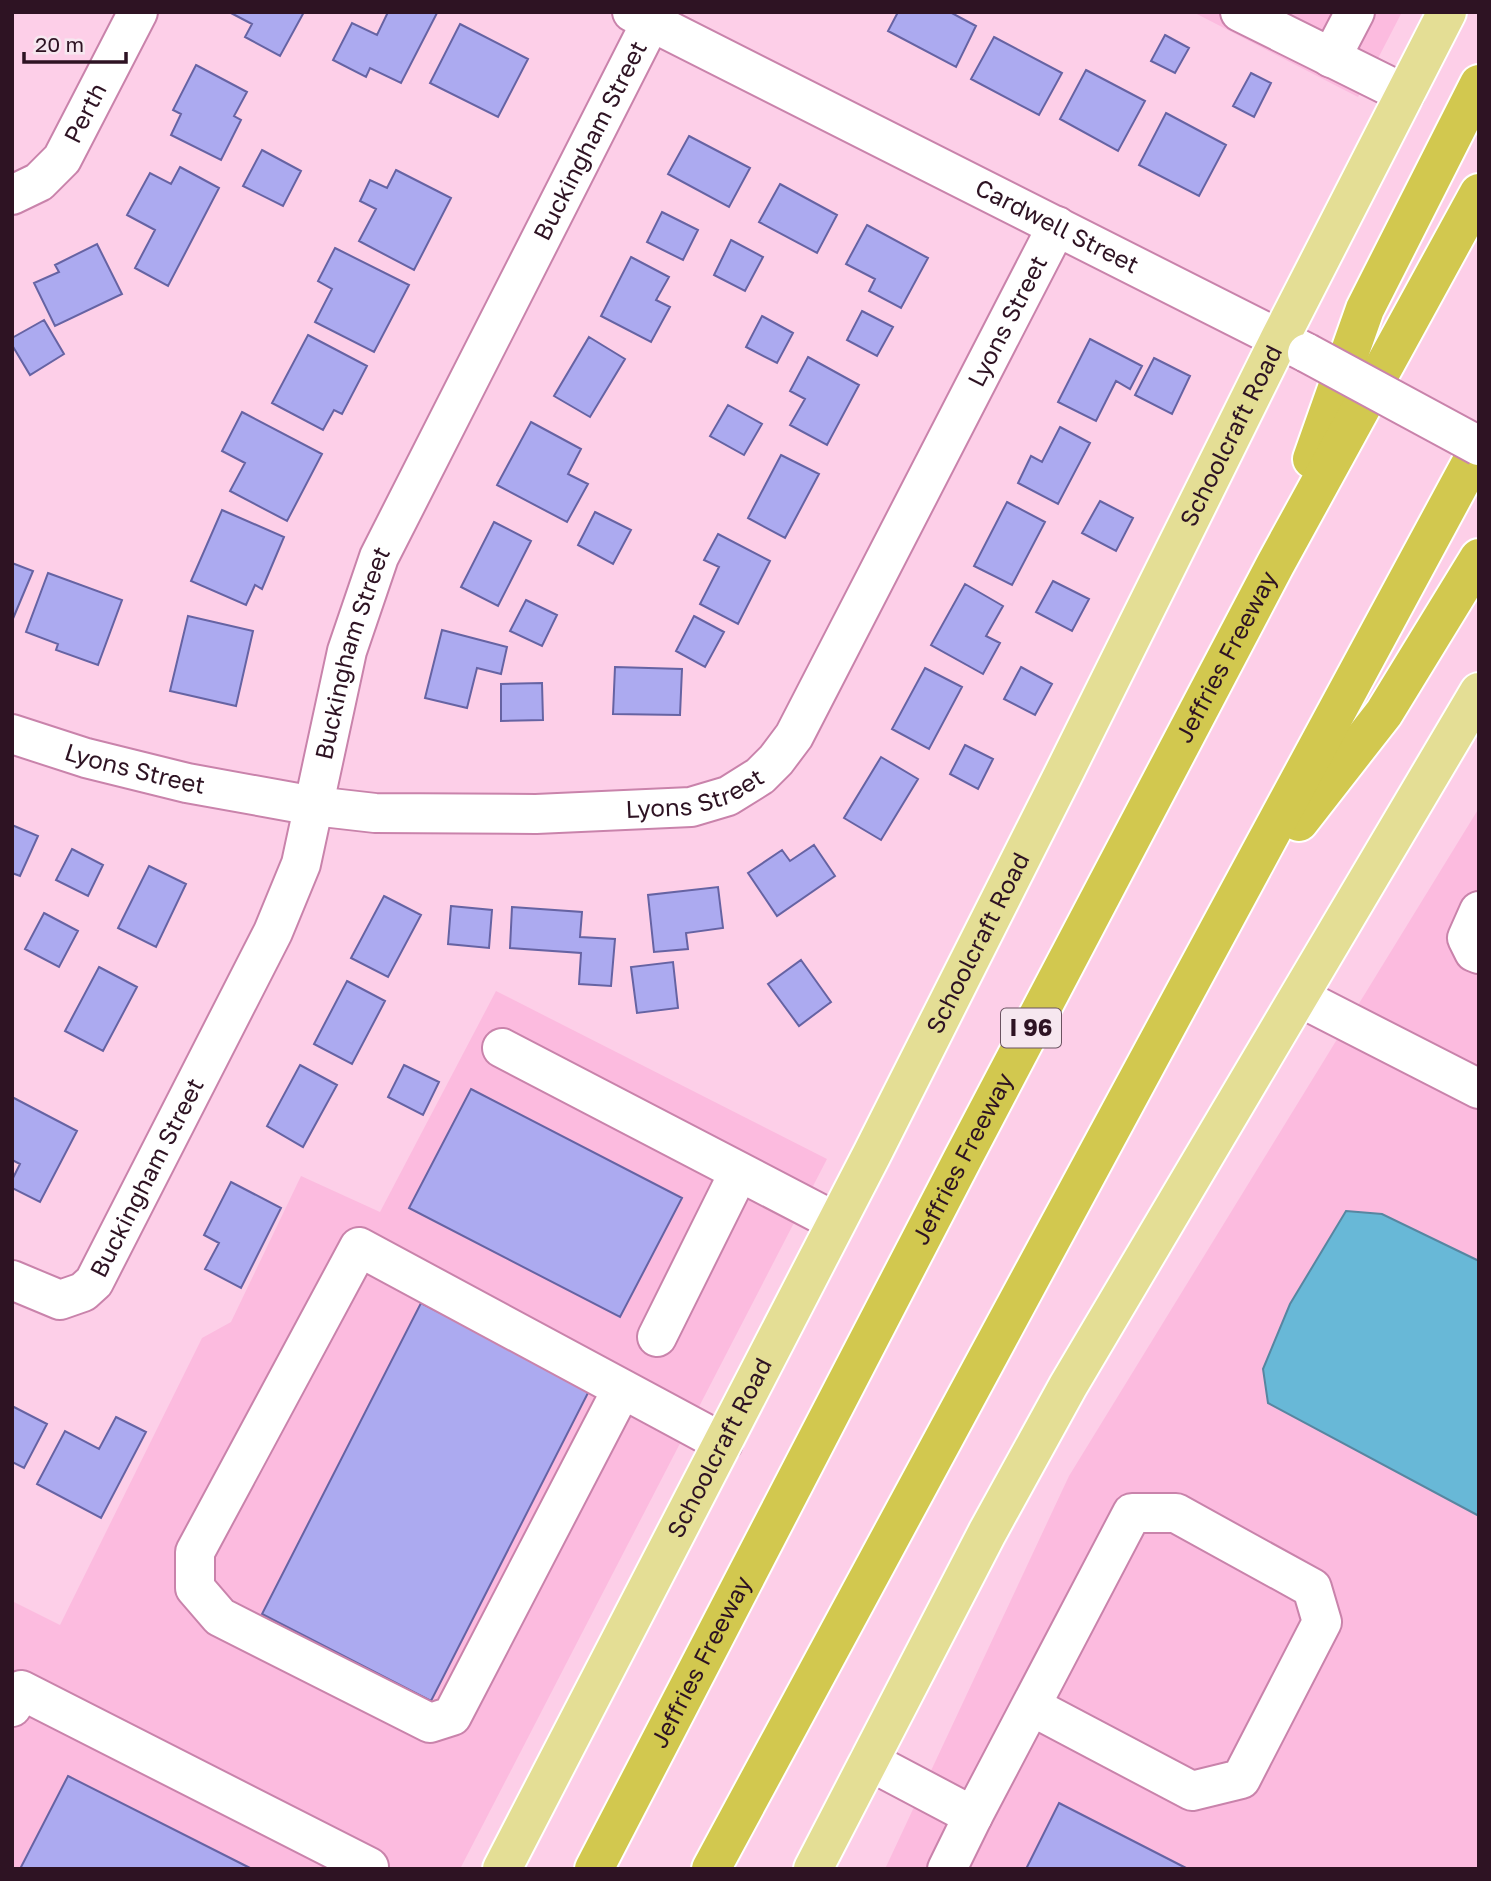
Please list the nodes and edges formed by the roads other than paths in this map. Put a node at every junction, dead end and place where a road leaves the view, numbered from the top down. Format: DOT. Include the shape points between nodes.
graph roads {
  1 [pos="138,12"];
  2 [pos="1355,12"];
  3 [pos="1447,12"];
  4 [pos="647,15"];
  5 [pos="1251,15"];
  6 [pos="1331,58"];
  7 [pos="1479,84"];
  8 [pos="1405,94"];
  9 [pos="1479,193"];
  10 [pos="12,195"];
  11 [pos="1057,226"];
  12 [pos="1293,345"];
  13 [pos="1479,447"];
  14 [pos="1479,558"];
  15 [pos="1275,565"];
  16 [pos="1479,692"];
  17 [pos="12,734"];
  18 [pos="314,806"];
  19 [pos="1479,911"];
  20 [pos="1230,913"];
  21 [pos="1479,954"];
  22 [pos="1299,997"];
  23 [pos="502,1048"];
  24 [pos="1479,1089"];
  25 [pos="739,1172"];
  26 [pos="836,1222"];
  27 [pos="12,1280"];
  28 [pos="657,1337"];
  29 [pos="622,1389"];
  30 [pos="723,1443"];
  31 [pos="1031,1706"];
  32 [pos="12,1707"];
  33 [pos="869,1761"];
  34 [pos="973,1816"];
  35 [pos="370,1868"];
  36 [pos="502,1869"];
  37 [pos="594,1869"];
  38 [pos="711,1869"];
  39 [pos="813,1869"];
  40 [pos="947,1869"];
  1 -- 10 [label="street, Perth" via="62,159 38,182"];
  2 -- 6 [label="street"];
  3 -- 8 [label="main road, Schoolcraft Road"];
  4 -- 11 [label="street, Cardwell Street"];
  4 -- 18 [label="street, Buckingham Street" via="379,557 347,651"];
  5 -- 6 [label="street"];
  6 -- 8 [label="street"];
  7 -- 15 [label="highway" via="1364,309"];
  8 -- 12 [label="main road, Schoolcraft Road"];
  9 -- 15 [label="highway, Jeffries Freeway / I 96"];
  11 -- 12 [label="street, Cardwell Street"];
  11 -- 18 [label="street, Lyons Street" via="794,736 760,776 728,796 691,807 536,814 375,813"];
  12 -- 13 [label="street, Cardwell Street, bridge"];
  12 -- 26 [label="main road, Schoolcraft Road" via="1071,760"];
  13 -- 20 [label="highway"];
  14 -- 20 [label="highway" via="1384,713"];
  15 -- 37 [label="highway, Jeffries Freeway / I 96"];
  16 -- 22 [label="main road"];
  17 -- 18 [label="street, Lyons Street" via="187,783"];
  18 -- 27 [label="street, Buckingham Street" via="301,864 274,932 94,1282 83,1293 60,1300"];
  19 -- 21 [label="street" via="1467,938"];
  20 -- 38 [label="highway"];
  22 -- 24 [label="street"];
  22 -- 33 [label="main road" via="1068,1386"];
  23 -- 25 [label="street"];
  25 -- 26 [label="street"];
  25 -- 28 [label="street"];
  26 -- 30 [label="main road, Schoolcraft Road"];
  29 -- 29 [label="street" via="359,1247 195,1552 195,1588 220,1617 430,1723 452,1716"];
  29 -- 30 [label="street"];
  30 -- 36 [label="main road, Schoolcraft Road"];
  31 -- 31 [label="street" via="1132,1513 1176,1513 1312,1588 1322,1622 1241,1779 1192,1791"];
  31 -- 34 [label="street"];
  32 -- 35 [label="street" via="21,1690"];
  33 -- 34 [label="street"];
  33 -- 39 [label="main road"];
  34 -- 40 [label="street"];
}
